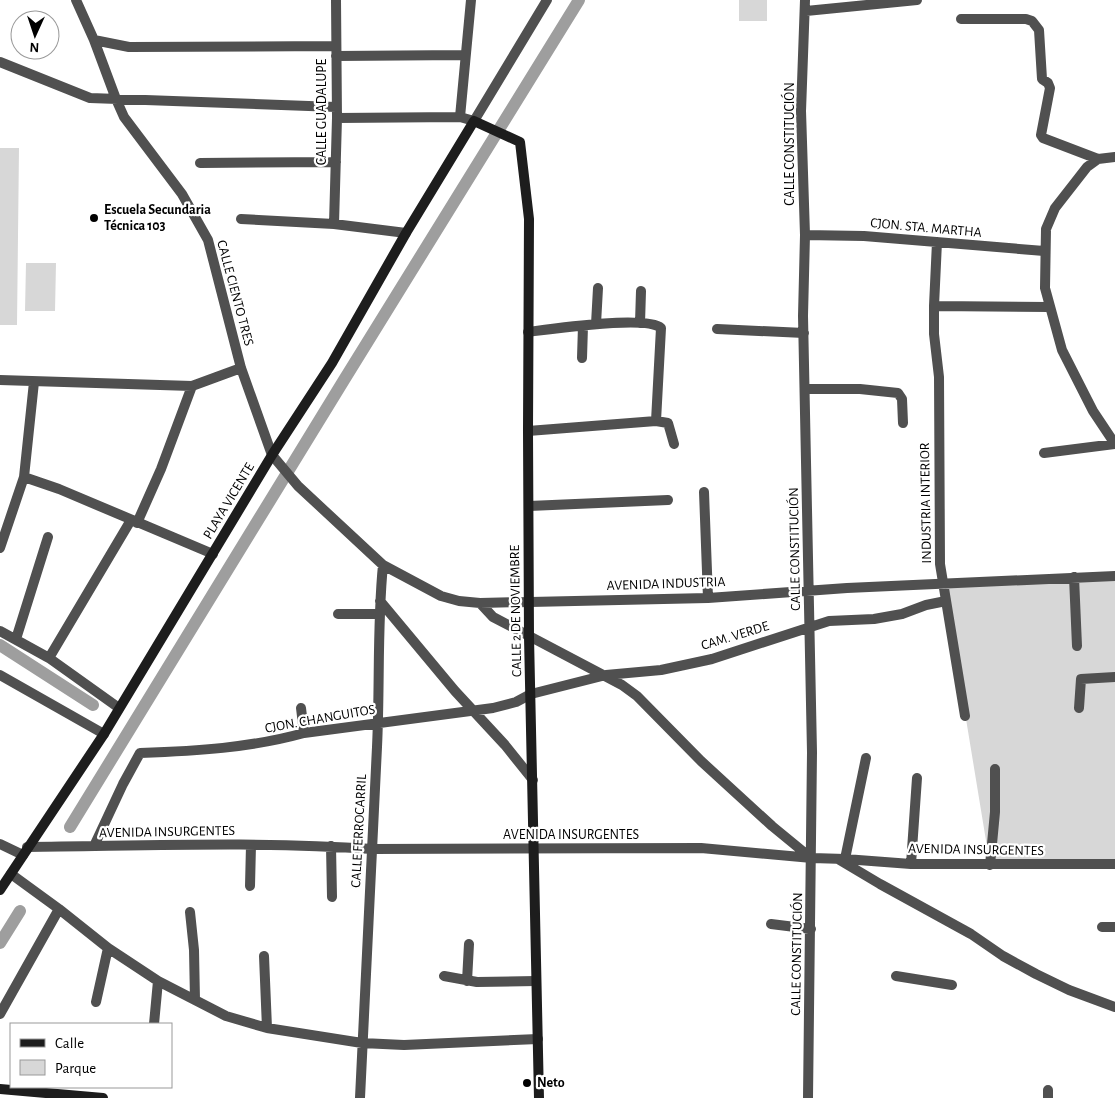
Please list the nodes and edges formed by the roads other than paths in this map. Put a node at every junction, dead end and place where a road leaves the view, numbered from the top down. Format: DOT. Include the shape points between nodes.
graph roads {
  1 [pos="76,0"];
  2 [pos="336,0"];
  3 [pos="471,0"];
  4 [pos="547,0"];
  5 [pos="805,0"];
  6 [pos="917,0"];
  7 [pos="806,11"];
  8 [pos="961,19"];
  9 [pos="94,40"];
  10 [pos="335,51"];
  11 [pos="465,55"];
  12 [pos="0,62"];
  13 [pos="116,99"];
  14 [pos="336,107"];
  15 [pos="460,117"];
  16 [pos="337,118"];
  17 [pos="474,121"];
  18 [pos="1115,157"];
  19 [pos="1098,159"];
  20 [pos="336,162"];
  21 [pos="200,163"];
  22 [pos="241,219"];
  23 [pos="334,224"];
  24 [pos="406,232"];
  25 [pos="805,234"];
  26 [pos="937,242"];
  27 [pos="1044,251"];
  28 [pos="598,288"];
  29 [pos="641,291"];
  30 [pos="934,306"];
  31 [pos="1049,307"];
  32 [pos="640,323"];
  33 [pos="596,324"];
  34 [pos="583,326"];
  35 [pos="717,328"];
  36 [pos="528,332"];
  37 [pos="804,334"];
  38 [pos="582,358"];
  39 [pos="241,368"];
  40 [pos="0,380"];
  41 [pos="34,382"];
  42 [pos="192,386"];
  43 [pos="806,389"];
  44 [pos="656,421"];
  45 [pos="903,423"];
  46 [pos="528,430"];
  47 [pos="674,444"];
  48 [pos="1115,444"];
  49 [pos="1044,453"];
  50 [pos="274,458"];
  51 [pos="24,477"];
  52 [pos="704,492"];
  53 [pos="668,500"];
  54 [pos="529,506"];
  55 [pos="134,522"];
  56 [pos="48,538"];
  57 [pos="0,548"];
  58 [pos="213,554"];
  59 [pos="382,565"];
  60 [pos="1115,576"];
  61 [pos="1074,577"];
  62 [pos="944,585"];
  63 [pos="810,590"];
  64 [pos="708,598"];
  65 [pos="380,601"];
  66 [pos="946,601"];
  67 [pos="530,602"];
  68 [pos="480,603"];
  69 [pos="338,614"];
  70 [pos="380,614"];
  71 [pos="810,628"];
  72 [pos="0,631"];
  73 [pos="529,637"];
  74 [pos="16,639"];
  75 [pos="1077,646"];
  76 [pos="49,658"];
  77 [pos="0,675"];
  78 [pos="606,675"];
  79 [pos="1115,677"];
  80 [pos="531,694"];
  81 [pos="119,708"];
  82 [pos="301,708"];
  83 [pos="1078,708"];
  84 [pos="473,711"];
  85 [pos="965,716"];
  86 [pos="378,723"];
  87 [pos="304,733"];
  88 [pos="104,734"];
  89 [pos="866,758"];
  90 [pos="994,769"];
  91 [pos="917,778"];
  92 [pos="532,780"];
  93 [pos="0,844"];
  94 [pos="251,845"];
  95 [pos="94,846"];
  96 [pos="331,846"];
  97 [pos="373,849"];
  98 [pos="533,849"];
  99 [pos="25,851"];
  100 [pos="812,858"];
  101 [pos="841,859"];
  102 [pos="911,864"];
  103 [pos="1115,864"];
  104 [pos="990,865"];
  105 [pos="10,874"];
  106 [pos="250,886"];
  107 [pos="0,890"];
  108 [pos="332,897"];
  109 [pos="59,909"];
  110 [pos="190,912"];
  111 [pos="771,924"];
  112 [pos="1102,927"];
  113 [pos="1115,927"];
  114 [pos="811,929"];
  115 [pos="469,944"];
  116 [pos="108,948"];
  117 [pos="264,956"];
  118 [pos="444,976"];
  119 [pos="896,976"];
  120 [pos="158,981"];
  121 [pos="467,981"];
  122 [pos="536,981"];
  123 [pos="952,985"];
  124 [pos="195,1000"];
  125 [pos="96,1002"];
  126 [pos="1115,1007"];
  127 [pos="0,1014"];
  128 [pos="154,1023"];
  129 [pos="267,1028"];
  130 [pos="538,1039"];
  131 [pos="362,1042"];
  132 [pos="0,1089"];
  133 [pos="26,1095"];
  134 [pos="97,1098"];
  135 [pos="360,1098"];
  136 [pos="540,1098"];
  137 [pos="808,1098"];
  1 -- 9 [label="street, CALLE CIENTO TRES"];
  2 -- 10 [label="street, CALLE GUADALUPE"];
  3 -- 11 [label="street"];
  4 -- 17 [label="street"];
  5 -- 7 [label="street, CALLE CONSTITUCIÓN"];
  6 -- 7 [label="street"];
  7 -- 25 [label="street, CALLE CONSTITUCIÓN" via="801,111"];
  8 -- 19 [label="street" via="1032,21 1039,30 1042,79 1050,88 1041,135"];
  9 -- 10 [label="street" via="129,47"];
  9 -- 13 [label="street, CALLE CIENTO TRES"];
  10 -- 11 [label="street"];
  10 -- 14 [label="street, CALLE GUADALUPE"];
  11 -- 15 [label="street"];
  12 -- 13 [label="street" via="90,98"];
  13 -- 14 [label="street"];
  13 -- 39 [label="street, CALLE CIENTO TRES" via="124,118 182,194 208,240"];
  14 -- 16 [label="street, CALLE GUADALUPE"];
  15 -- 16 [label="street"];
  15 -- 17 [label="street"];
  16 -- 20 [label="street, CALLE GUADALUPE"];
  17 -- 24 [label="street, PLAYA VICENTE"];
  17 -- 36 [label="street, CALLE 2 DE NOVIEMBRE" via="520,142 529,220"];
  18 -- 19 [label="street"];
  19 -- 27 [label="street" via="1087,167 1055,208 1046,229"];
  20 -- 21 [label="street"];
  20 -- 23 [label="street, CALLE GUADALUPE"];
  22 -- 23 [label="street"];
  23 -- 24 [label="street"];
  24 -- 50 [label="street, PLAYA VICENTE"];
  25 -- 26 [label="street, CJON. STA. MARTHA"];
  25 -- 37 [label="street, CALLE CONSTITUCIÓN"];
  26 -- 27 [label="street, CJON. STA. MARTHA"];
  26 -- 30 [label="street, INDUSTRIA INTERIOR"];
  27 -- 31 [label="street"];
  28 -- 33 [label="street"];
  29 -- 32 [label="street"];
  30 -- 31 [label="street"];
  30 -- 62 [label="street, INDUSTRIA INTERIOR" via="939,378 940,564"];
  31 -- 48 [label="street" via="1062,350 1093,411"];
  32 -- 33 [label="street"];
  32 -- 44 [label="street" via="661,328"];
  33 -- 34 [label="street"];
  34 -- 36 [label="street"];
  34 -- 38 [label="street"];
  35 -- 37 [label="street"];
  36 -- 46 [label="street, CALLE 2 DE NOVIEMBRE"];
  37 -- 43 [label="street, CALLE CONSTITUCIÓN"];
  39 -- 42 [label="street"];
  39 -- 50 [label="street, CALLE CIENTO TRES"];
  40 -- 41 [label="street"];
  41 -- 42 [label="street"];
  41 -- 51 [label="street"];
  42 -- 55 [label="street" via="161,469"];
  43 -- 45 [label="street" via="898,393 902,399"];
  43 -- 63 [label="street, CALLE CONSTITUCIÓN"];
  44 -- 46 [label="street"];
  44 -- 47 [label="street" via="668,423"];
  46 -- 54 [label="street, CALLE 2 DE NOVIEMBRE"];
  48 -- 49 [label="street"];
  50 -- 58 [label="street, PLAYA VICENTE"];
  50 -- 59 [label="street, AVENIDA INDUSTRIA" via="294,482"];
  51 -- 55 [label="street" via="59,488"];
  51 -- 57 [label="street"];
  52 -- 64 [label="street"];
  53 -- 54 [label="street"];
  54 -- 67 [label="street, CALLE 2 DE NOVIEMBRE"];
  55 -- 58 [label="street"];
  55 -- 76 [label="street"];
  56 -- 74 [label="street"];
  58 -- 81 [label="street, PLAYA VICENTE"];
  59 -- 65 [label="street, CALLE FERROCARRIL"];
  59 -- 68 [label="street, AVENIDA INDUSTRIA" via="441,596"];
  60 -- 61 [label="street, AVENIDA INDUSTRIA"];
  61 -- 62 [label="street, AVENIDA INDUSTRIA"];
  61 -- 75 [label="street"];
  62 -- 63 [label="street, AVENIDA INDUSTRIA"];
  62 -- 66 [label="street, INDUSTRIA INTERIOR"];
  63 -- 64 [label="street, AVENIDA INDUSTRIA"];
  63 -- 71 [label="street, CALLE CONSTITUCIÓN"];
  64 -- 67 [label="street, AVENIDA INDUSTRIA"];
  65 -- 70 [label="street, CALLE FERROCARRIL"];
  65 -- 84 [label="street"];
  66 -- 71 [label="street, CAM. VERDE" via="902,614 829,621"];
  66 -- 85 [label="street, INDUSTRIA INTERIOR"];
  67 -- 68 [label="street, AVENIDA INDUSTRIA"];
  67 -- 73 [label="street, CALLE 2 DE NOVIEMBRE"];
  68 -- 73 [label="street" via="493,617"];
  69 -- 70 [label="street"];
  70 -- 86 [label="street, CALLE FERROCARRIL"];
  71 -- 78 [label="street, CAM. VERDE" via="687,665"];
  71 -- 100 [label="street, CALLE CONSTITUCIÓN"];
  72 -- 74 [label="street"];
  73 -- 78 [label="street"];
  73 -- 80 [label="street, CALLE 2 DE NOVIEMBRE"];
  74 -- 76 [label="street"];
  76 -- 81 [label="street"];
  77 -- 88 [label="street"];
  78 -- 80 [label="street, CAM. VERDE"];
  78 -- 100 [label="street" via="637,696 701,761"];
  79 -- 83 [label="street" via="1081,679"];
  80 -- 84 [label="street, CJON. CHANGUITOS" via="516,702"];
  80 -- 92 [label="street, CALLE 2 DE NOVIEMBRE"];
  81 -- 88 [label="street, PLAYA VICENTE"];
  82 -- 87 [label="street"];
  84 -- 86 [label="street, CJON. CHANGUITOS"];
  84 -- 92 [label="street"];
  86 -- 87 [label="street, CJON. CHANGUITOS"];
  86 -- 97 [label="street, CALLE FERROCARRIL"];
  87 -- 95 [label="street, CJON. CHANGUITOS" via="275,741 212,750 140,753"];
  88 -- 99 [label="street, PLAYA VICENTE"];
  89 -- 101 [label="street"];
  90 -- 104 [label="street" via="995,812"];
  91 -- 102 [label="street"];
  92 -- 98 [label="street, CALLE 2 DE NOVIEMBRE"];
  93 -- 99 [label="street"];
  94 -- 95 [label="street, AVENIDA INSURGENTES"];
  94 -- 96 [label="street, AVENIDA INSURGENTES"];
  94 -- 106 [label="street"];
  95 -- 99 [label="street, AVENIDA INSURGENTES"];
  96 -- 97 [label="street, AVENIDA INSURGENTES"];
  96 -- 108 [label="street"];
  97 -- 98 [label="street, AVENIDA INSURGENTES"];
  97 -- 131 [label="street, CALLE FERROCARRIL"];
  98 -- 100 [label="street, AVENIDA INSURGENTES" via="701,848"];
  98 -- 122 [label="street, CALLE 2 DE NOVIEMBRE"];
  99 -- 105 [label="street, PLAYA VICENTE"];
  100 -- 101 [label="street, AVENIDA INSURGENTES"];
  100 -- 114 [label="street, CALLE CONSTITUCIÓN"];
  101 -- 102 [label="street, AVENIDA INSURGENTES"];
  101 -- 126 [label="street" via="1036,974"];
  102 -- 104 [label="street, AVENIDA INSURGENTES"];
  103 -- 104 [label="street, AVENIDA INSURGENTES"];
  105 -- 107 [label="street, PLAYA VICENTE"];
  105 -- 109 [label="street"];
  109 -- 116 [label="street"];
  109 -- 127 [label="street"];
  110 -- 124 [label="street"];
  111 -- 114 [label="street"];
  112 -- 113 [label="street"];
  114 -- 137 [label="street, CALLE CONSTITUCIÓN"];
  115 -- 121 [label="street"];
  116 -- 120 [label="street"];
  116 -- 125 [label="street"];
  117 -- 129 [label="street"];
  118 -- 121 [label="street"];
  119 -- 123 [label="street"];
  120 -- 124 [label="street"];
  120 -- 128 [label="street"];
  121 -- 122 [label="street"];
  122 -- 130 [label="street, CALLE 2 DE NOVIEMBRE"];
  124 -- 129 [label="street" via="226,1016"];
  129 -- 131 [label="street"];
  130 -- 131 [label="street" via="404,1045"];
  130 -- 136 [label="street, CALLE 2 DE NOVIEMBRE"];
  131 -- 135 [label="street, CALLE FERROCARRIL"];
  132 -- 133 [label="street"];
  133 -- 134 [label="street"];
}
